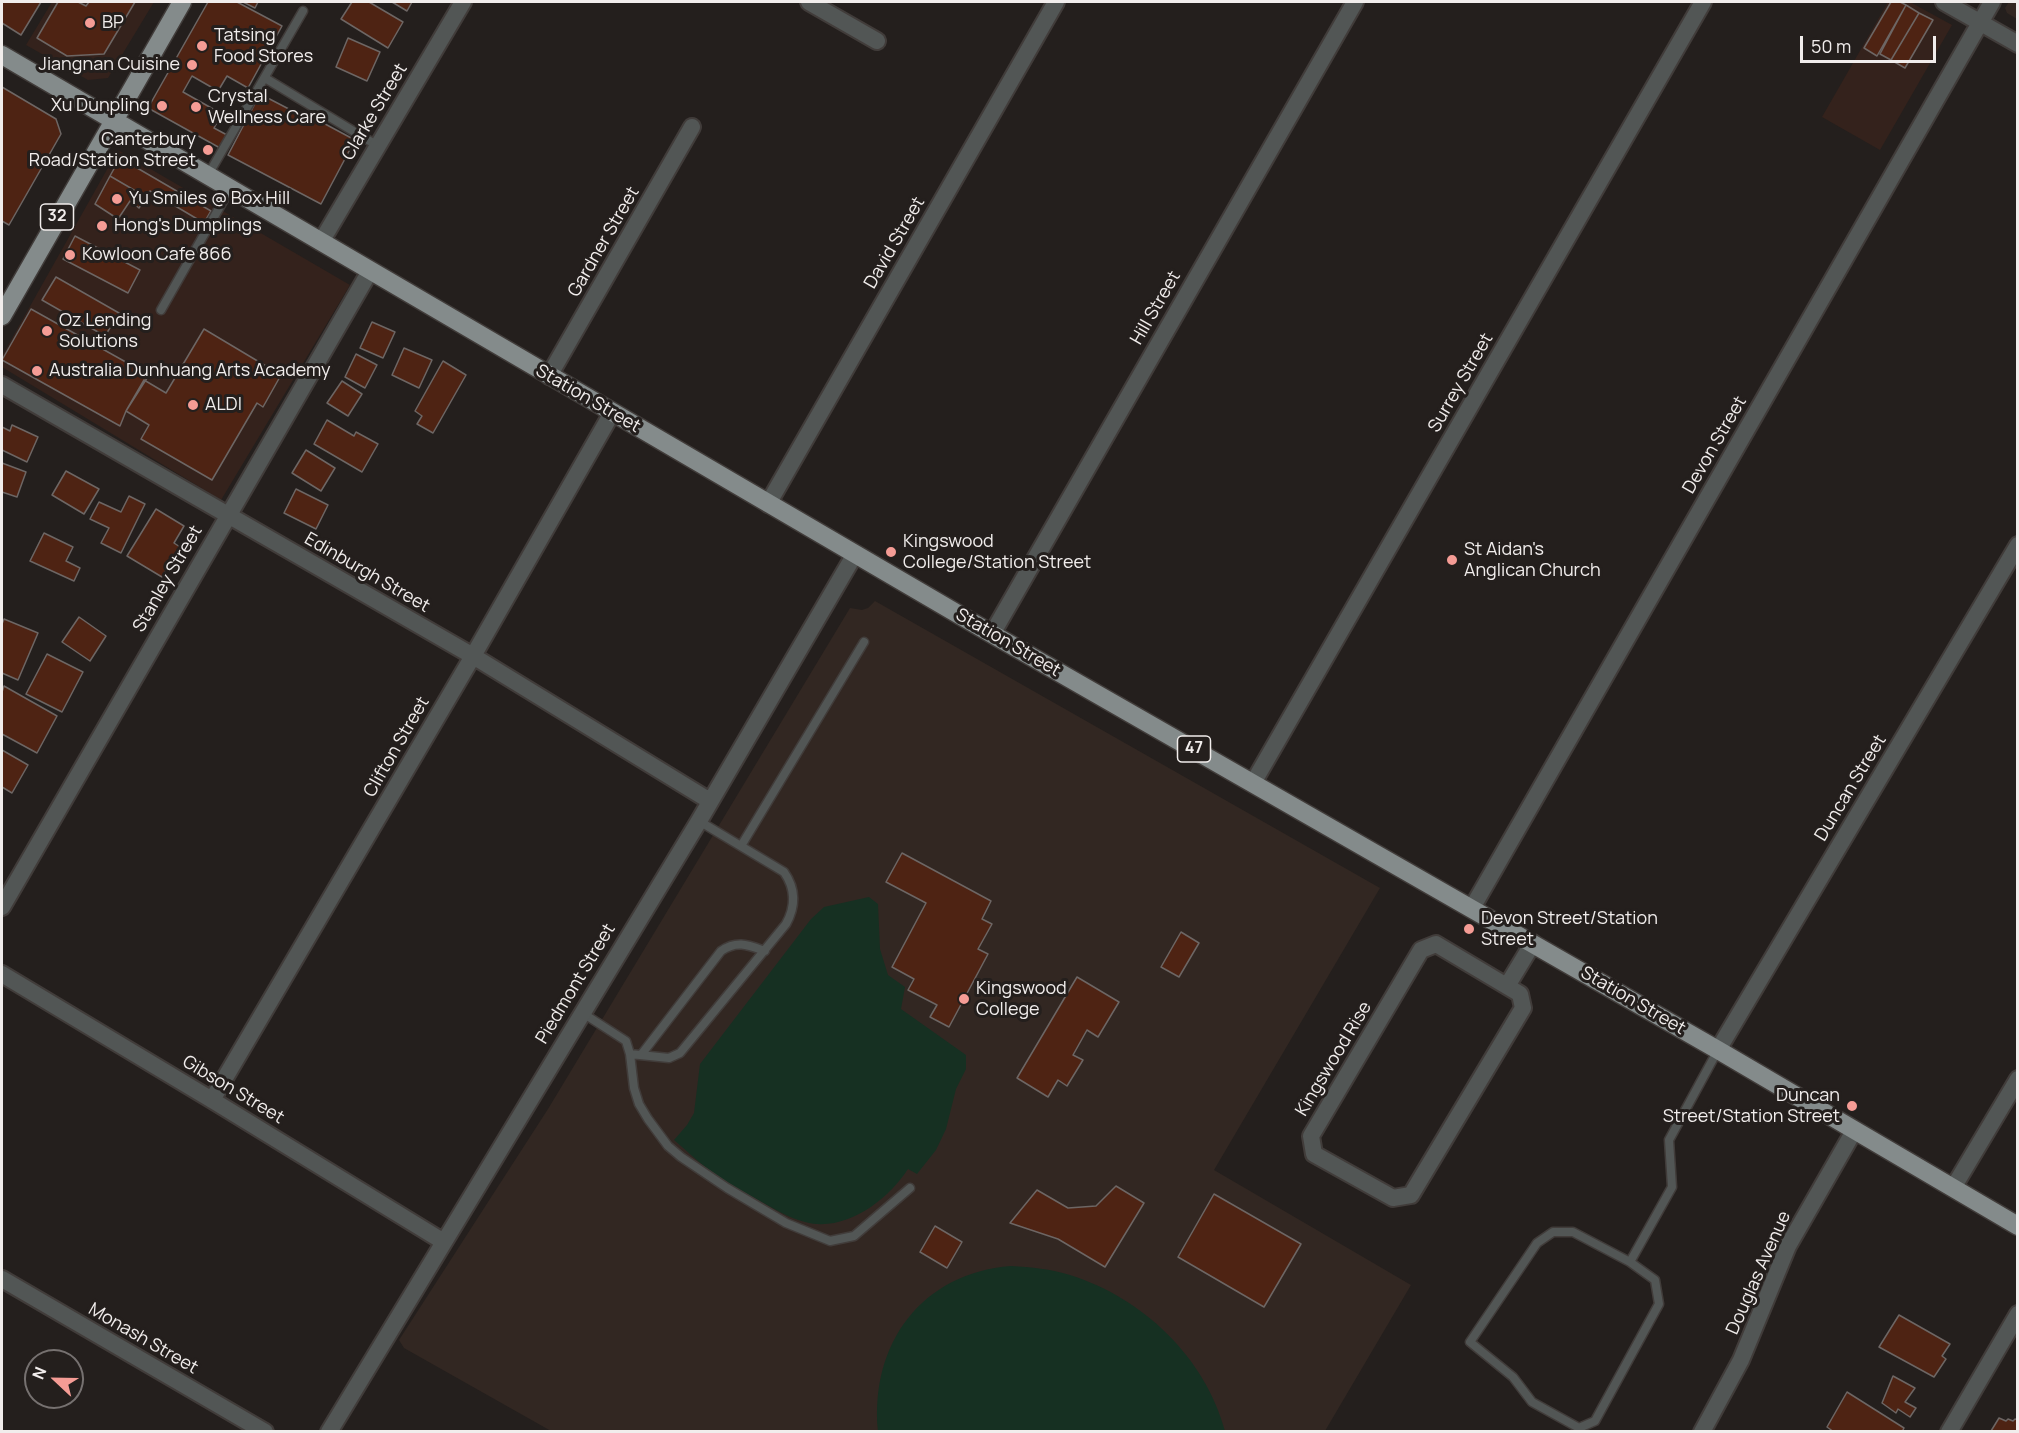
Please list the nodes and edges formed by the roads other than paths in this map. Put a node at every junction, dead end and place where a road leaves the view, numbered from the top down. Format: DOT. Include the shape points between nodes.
graph roads {
  1 [pos="182,2"];
  2 [pos="463,2"];
  3 [pos="809,2"];
  4 [pos="1056,2"];
  5 [pos="1355,2"];
  6 [pos="1703,2"];
  7 [pos="1944,2"];
  8 [pos="1992,2"];
  9 [pos="303,11"];
  10 [pos="1981,22"];
  11 [pos="877,41"];
  12 [pos="2018,44"];
  13 [pos="2,55"];
  14 [pos="265,78"];
  15 [pos="113,119"];
  16 [pos="692,128"];
  17 [pos="378,146"];
  18 [pos="208,175"];
  19 [pos="231,188"];
  20 [pos="321,242"];
  21 [pos="370,271"];
  22 [pos="161,310"];
  23 [pos="2,316"];
  24 [pos="549,376"];
  25 [pos="2,385"];
  26 [pos="612,413"];
  27 [pos="768,504"];
  28 [pos="227,516"];
  29 [pos="2018,545"];
  30 [pos="855,554"];
  31 [pos="992,634"];
  32 [pos="864,642"];
  33 [pos="473,656"];
  34 [pos="1253,783"];
  35 [pos="710,801"];
  36 [pos="699,821"];
  37 [pos="741,846"];
  38 [pos="2,907"];
  39 [pos="1472,908"];
  40 [pos="1533,943"];
  41 [pos="765,951"];
  42 [pos="2,974"];
  43 [pos="1507,986"];
  44 [pos="581,1012"];
  45 [pos="1718,1050"];
  46 [pos="630,1054"];
  47 [pos="641,1055"];
  48 [pos="2018,1079"];
  49 [pos="212,1100"];
  50 [pos="1854,1131"];
  51 [pos="910,1188"];
  52 [pos="1953,1188"];
  53 [pos="2018,1226"];
  54 [pos="444,1242"];
  55 [pos="1630,1262"];
  56 [pos="2,1280"];
  57 [pos="2018,1314"];
  58 [pos="266,1431"];
  59 [pos="328,1431"];
  60 [pos="1702,1431"];
  61 [pos="1949,1431"];
  1 -- 15 [label="main road, 32"];
  2 -- 17 [label="street, Clarke Street"];
  3 -- 11 [label="street"];
  4 -- 27 [label="street, David Street"];
  5 -- 31 [label="street, Hill Street"];
  6 -- 34 [label="street, Surrey Street"];
  7 -- 10 [label="street"];
  8 -- 10 [label="street, Devon Street"];
  9 -- 14 [label="lane"];
  10 -- 12 [label="street"];
  10 -- 39 [label="street, Devon Street"];
  13 -- 15 [label="main road, Station Street / 47"];
  14 -- 17 [label="lane"];
  14 -- 18 [label="lane"];
  15 -- 18 [label="main road, Station Street / 47"];
  15 -- 23 [label="main road, 32"];
  16 -- 24 [label="street, Gardner Street"];
  17 -- 20 [label="street, Clarke Street"];
  18 -- 19 [label="main road, Station Street / 47"];
  19 -- 20 [label="main road, Station Street / 47"];
  19 -- 22 [label="lane"];
  20 -- 21 [label="main road, Station Street / 47"];
  21 -- 24 [label="main road, Station Street / 47"];
  21 -- 28 [label="street, Stanley Street"];
  24 -- 26 [label="main road, Station Street / 47"];
  25 -- 28 [label="street, Edinburgh Street"];
  26 -- 27 [label="main road, Station Street / 47"];
  26 -- 33 [label="street, Clifton Street"];
  27 -- 30 [label="main road, Station Street / 47"];
  28 -- 33 [label="street, Edinburgh Street"];
  28 -- 38 [label="street, Stanley Street"];
  29 -- 45 [label="street, Duncan Street"];
  30 -- 31 [label="main road, Station Street / 47"];
  30 -- 35 [label="street, Piedmont Street"];
  31 -- 34 [label="main road, Station Street / 47"];
  32 -- 37 [label="lane"];
  33 -- 35 [label="street, Edinburgh Street"];
  33 -- 49 [label="street, Clifton Street"];
  34 -- 39 [label="main road, Station Street / 47"];
  35 -- 36 [label="street, Piedmont Street"];
  36 -- 37 [label="lane"];
  36 -- 44 [label="street, Piedmont Street"];
  37 -- 41 [label="lane" via="784,872 792,886 791,915"];
  39 -- 40 [label="main road, Station Street / 47"];
  40 -- 43 [label="street"];
  40 -- 45 [label="main road, Station Street / 47"];
  41 -- 47 [label="lane" via="680,1053 669,1058"];
  41 -- 47 [label="lane" via="741,944 721,951"];
  42 -- 49 [label="street, Gibson Street"];
  43 -- 43 [label="street, Kingswood Rise" via="1520,994 1523,1008 1411,1195 1393,1198 1314,1154 1311,1136 1421,950 1436,944"];
  44 -- 46 [label="lane" via="626,1041"];
  44 -- 54 [label="street, Piedmont Street"];
  45 -- 50 [label="main road, Station Street / 47"];
  45 -- 55 [label="lane" via="1669,1140 1672,1187"];
  46 -- 47 [label="lane"];
  46 -- 51 [label="lane" via="639,1104 668,1146 786,1223 830,1240 854,1236"];
  48 -- 52 [label="street"];
  49 -- 54 [label="street, Gibson Street"];
  50 -- 52 [label="main road, Station Street / 47"];
  50 -- 60 [label="street, Douglas Avenue" via="1788,1246 1741,1360"];
  52 -- 53 [label="main road, Station Street / 47"];
  54 -- 59 [label="street, Piedmont Street"];
  55 -- 55 [label="lane" via="1656,1280 1659,1304 1595,1421 1579,1428 1532,1402 1513,1377 1470,1342 1536,1242 1553,1232 1573,1232"];
  56 -- 58 [label="street, Monash Street"];
  57 -- 61 [label="street"];
}
